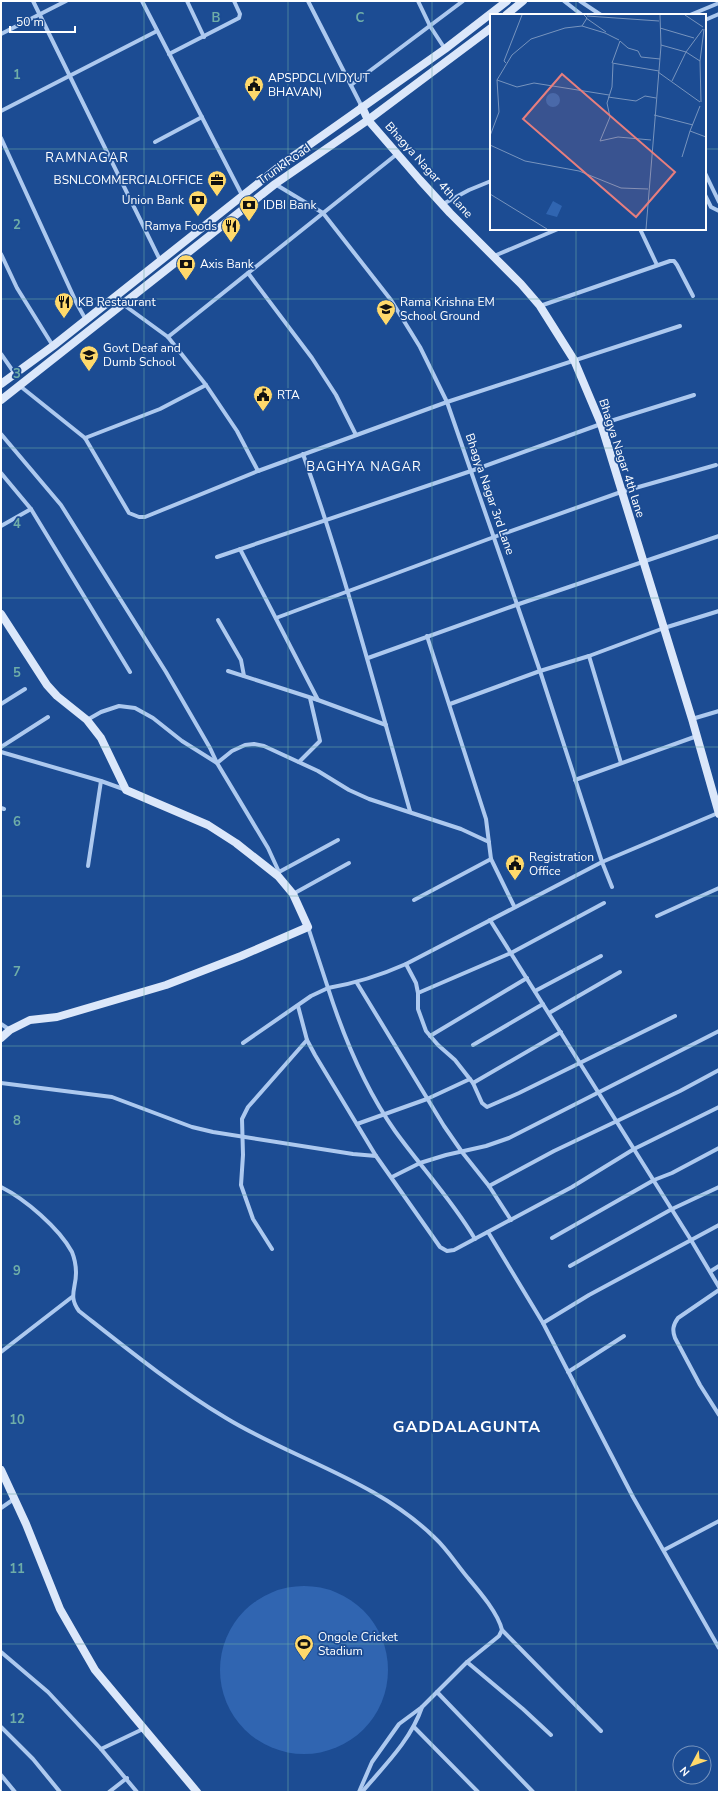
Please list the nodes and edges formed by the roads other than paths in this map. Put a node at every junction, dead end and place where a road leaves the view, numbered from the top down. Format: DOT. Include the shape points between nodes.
graph roads {
  1 [pos="33,1"];
  2 [pos="66,1"];
  3 [pos="142,1"];
  4 [pos="187,1"];
  5 [pos="234,1"];
  6 [pos="308,1"];
  7 [pos="418,1"];
  8 [pos="463,1"];
  9 [pos="506,1"];
  10 [pos="523,1"];
  11 [pos="564,1"];
  12 [pos="580,1"];
  13 [pos="719,3"];
  14 [pos="507,14"];
  15 [pos="581,14"];
  16 [pos="600,14"];
  17 [pos="692,14"];
  18 [pos="719,14"];
  19 [pos="40,15"];
  20 [pos="706,20"];
  21 [pos="430,26"];
  22 [pos="490,29"];
  23 [pos="157,31"];
  24 [pos="1,34"];
  25 [pos="204,37"];
  26 [pos="445,49"];
  27 [pos="169,54"];
  28 [pos="70,75"];
  29 [pos="351,85"];
  30 [pos="362,107"];
  31 [pos="1,111"];
  32 [pos="202,117"];
  33 [pos="368,120"];
  34 [pos="1,138"];
  35 [pos="155,142"];
  36 [pos="398,153"];
  37 [pos="706,175"];
  38 [pos="490,181"];
  39 [pos="275,184"];
  40 [pos="242,195"];
  41 [pos="706,197"];
  42 [pos="719,202"];
  43 [pos="442,204"];
  44 [pos="719,211"];
  45 [pos="323,213"];
  46 [pos="556,230"];
  47 [pos="640,230"];
  48 [pos="1,254"];
  49 [pos="494,256"];
  50 [pos="160,260"];
  51 [pos="657,265"];
  52 [pos="248,273"];
  53 [pos="116,295"];
  54 [pos="693,296"];
  55 [pos="124,305"];
  56 [pos="540,306"];
  57 [pos="86,320"];
  58 [pos="680,326"];
  59 [pos="168,337"];
  60 [pos="53,346"];
  61 [pos="1,354"];
  62 [pos="574,360"];
  63 [pos="15,375"];
  64 [pos="1,384"];
  65 [pos="206,385"];
  66 [pos="20,386"];
  67 [pos="694,395"];
  68 [pos="1,400"];
  69 [pos="447,402"];
  70 [pos="601,424"];
  71 [pos="1,434"];
  72 [pos="356,435"];
  73 [pos="85,438"];
  74 [pos="303,454"];
  75 [pos="716,465"];
  76 [pos="258,471"];
  77 [pos="471,471"];
  78 [pos="1,472"];
  79 [pos="622,492"];
  80 [pos="31,509"];
  81 [pos="326,520"];
  82 [pos="1,526"];
  83 [pos="719,536"];
  84 [pos="494,537"];
  85 [pos="240,549"];
  86 [pos="217,557"];
  87 [pos="643,561"];
  88 [pos="347,593"];
  89 [pos="516,605"];
  90 [pos="719,611"];
  91 [pos="1,614"];
  92 [pos="276,618"];
  93 [pos="218,620"];
  94 [pos="664,628"];
  95 [pos="427,636"];
  96 [pos="589,656"];
  97 [pos="368,658"];
  98 [pos="228,671"];
  99 [pos="540,671"];
  100 [pos="130,672"];
  101 [pos="244,676"];
  102 [pos="25,689"];
  103 [pos="310,698"];
  104 [pos="318,700"];
  105 [pos="1,704"];
  106 [pos="450,704"];
  107 [pos="719,710"];
  108 [pos="48,717"];
  109 [pos="692,719"];
  110 [pos="87,720"];
  111 [pos="386,725"];
  112 [pos="697,736"];
  113 [pos="1,747"];
  114 [pos="1,752"];
  115 [pos="217,762"];
  116 [pos="299,762"];
  117 [pos="622,763"];
  118 [pos="575,780"];
  119 [pos="101,781"];
  120 [pos="126,790"];
  121 [pos="410,811"];
  122 [pos="719,813"];
  123 [pos="338,840"];
  124 [pos="489,842"];
  125 [pos="492,859"];
  126 [pos="602,862"];
  127 [pos="349,863"];
  128 [pos="88,866"];
  129 [pos="278,874"];
  130 [pos="612,887"];
  131 [pos="719,888"];
  132 [pos="293,894"];
  133 [pos="414,900"];
  134 [pos="604,903"];
  135 [pos="514,906"];
  136 [pos="658,916"];
  137 [pos="490,920"];
  138 [pos="308,927"];
  139 [pos="511,953"];
  140 [pos="601,956"];
  141 [pos="406,964"];
  142 [pos="620,972"];
  143 [pos="527,978"];
  144 [pos="357,983"];
  145 [pos="328,988"];
  146 [pos="535,991"];
  147 [pos="418,993"];
  148 [pos="543,1004"];
  149 [pos="298,1006"];
  150 [pos="549,1013"];
  151 [pos="675,1016"];
  152 [pos="1,1024"];
  153 [pos="10,1030"];
  154 [pos="719,1031"];
  155 [pos="561,1032"];
  156 [pos="430,1036"];
  157 [pos="1,1038"];
  158 [pos="307,1040"];
  159 [pos="243,1043"];
  160 [pos="473,1045"];
  161 [pos="580,1062"];
  162 [pos="719,1070"];
  163 [pos="472,1081"];
  164 [pos="1,1084"];
  165 [pos="598,1092"];
  166 [pos="427,1099"];
  167 [pos="719,1107"];
  168 [pos="384,1114"];
  169 [pos="617,1121"];
  170 [pos="357,1124"];
  171 [pos="243,1136"];
  172 [pos="719,1148"];
  173 [pos="634,1149"];
  174 [pos="462,1152"];
  175 [pos="376,1156"];
  176 [pos="420,1163"];
  177 [pos="392,1177"];
  178 [pos="654,1180"];
  179 [pos="489,1186"];
  180 [pos="1,1187"];
  181 [pos="719,1187"];
  182 [pos="672,1209"];
  183 [pos="511,1220"];
  184 [pos="719,1225"];
  185 [pos="488,1232"];
  186 [pos="552,1238"];
  187 [pos="475,1239"];
  188 [pos="691,1240"];
  189 [pos="272,1249"];
  190 [pos="570,1266"];
  191 [pos="719,1266"];
  192 [pos="711,1271"];
  193 [pos="719,1287"];
  194 [pos="719,1290"];
  195 [pos="72,1297"];
  196 [pos="543,1324"];
  197 [pos="624,1336"];
  198 [pos="1,1352"];
  199 [pos="568,1372"];
  200 [pos="719,1415"];
  201 [pos="1,1470"];
  202 [pos="15,1499"];
  203 [pos="1,1508"];
  204 [pos="719,1521"];
  205 [pos="664,1550"];
  206 [pos="502,1630"];
  207 [pos="719,1648"];
  208 [pos="1,1652"];
  209 [pos="467,1662"];
  210 [pos="437,1692"];
  211 [pos="422,1707"];
  212 [pos="1,1727"];
  213 [pos="414,1727"];
  214 [pos="144,1728"];
  215 [pos="601,1731"];
  216 [pos="551,1735"];
  217 [pos="101,1749"];
  218 [pos="1,1775"];
  219 [pos="127,1778"];
  220 [pos="15,1792"];
  221 [pos="60,1792"];
  222 [pos="109,1792"];
  223 [pos="137,1792"];
  224 [pos="197,1792"];
  225 [pos="361,1792"];
  226 [pos="478,1792"];
  227 [pos="534,1792"];
  1 -- 19 [label="street"];
  2 -- 19 [label="street"];
  3 -- 23 [label="street"];
  4 -- 25 [label="street"];
  5 -- 25 [label="street" via="240,14 239,18"];
  6 -- 29 [label="street"];
  7 -- 21 [label="street"];
  8 -- 21 [label="street"];
  9 -- 26 [label="main road"];
  10 -- 14 [label="main road"];
  11 -- 15 [label="street"];
  12 -- 16 [label="street"];
  13 -- 17 [label="street"];
  18 -- 20 [label="street"];
  19 -- 24 [label="street"];
  19 -- 28 [label="street"];
  21 -- 26 [label="street"];
  21 -- 29 [label="street"];
  22 -- 33 [label="main road, Trunk Road"];
  23 -- 27 [label="street"];
  23 -- 28 [label="street"];
  25 -- 27 [label="street"];
  26 -- 30 [label="main road"];
  27 -- 32 [label="street"];
  28 -- 31 [label="street"];
  28 -- 50 [label="street"];
  29 -- 30 [label="street"];
  30 -- 33 [label="main road, Bhagya Nagar 4th lane"];
  30 -- 40 [label="main road"];
  32 -- 35 [label="street"];
  32 -- 40 [label="street"];
  33 -- 36 [label="main road, Bhagya Nagar 4th lane"];
  33 -- 39 [label="main road, Trunk Road"];
  34 -- 57 [label="street"];
  36 -- 43 [label="main road, Bhagya Nagar 4th lane"];
  36 -- 45 [label="street"];
  37 -- 42 [label="street"];
  38 -- 43 [label="street"];
  39 -- 45 [label="street, Bhagya Nagar 3rd Lane"];
  39 -- 55 [label="main road, Trunk Road"];
  40 -- 50 [label="main road"];
  41 -- 44 [label="street" via="711,207"];
  43 -- 49 [label="main road, Bhagya Nagar 4th lane"];
  45 -- 52 [label="street"];
  45 -- 69 [label="street, Bhagya Nagar 3rd Lane" via="391,300 420,347"];
  46 -- 49 [label="street"];
  47 -- 51 [label="street"];
  48 -- 60 [label="street" via="17,288"];
  49 -- 56 [label="main road, Bhagya Nagar 4th lane"];
  50 -- 53 [label="main road"];
  51 -- 54 [label="street" via="674,261"];
  51 -- 56 [label="street"];
  52 -- 59 [label="street"];
  52 -- 72 [label="street" via="312,358 336,395"];
  53 -- 55 [label="street"];
  53 -- 57 [label="main road"];
  55 -- 59 [label="street"];
  55 -- 66 [label="main road, Trunk Road"];
  56 -- 62 [label="main road, Bhagya Nagar 4th lane"];
  57 -- 60 [label="main road"];
  58 -- 62 [label="street"];
  59 -- 65 [label="street"];
  60 -- 63 [label="main road"];
  61 -- 63 [label="street"];
  62 -- 69 [label="street"];
  62 -- 70 [label="main road, Bhagya Nagar 4th lane"];
  63 -- 64 [label="main road"];
  65 -- 73 [label="street" via="160,409"];
  65 -- 76 [label="street" via="237,431"];
  66 -- 68 [label="main road, Trunk Road"];
  66 -- 73 [label="street"];
  67 -- 70 [label="street"];
  69 -- 72 [label="street"];
  69 -- 77 [label="street, Bhagya Nagar 3rd Lane"];
  70 -- 77 [label="street"];
  70 -- 79 [label="main road, Bhagya Nagar 4th lane"];
  71 -- 115 [label="street" via="61,505 166,672"];
  72 -- 74 [label="street"];
  73 -- 76 [label="street" via="129,513 139,518 157,514"];
  74 -- 76 [label="street"];
  74 -- 81 [label="street"];
  75 -- 79 [label="street"];
  77 -- 81 [label="street"];
  77 -- 84 [label="street, Bhagya Nagar 3rd Lane"];
  78 -- 80 [label="street"];
  79 -- 84 [label="street"];
  79 -- 87 [label="main road, Bhagya Nagar 4th lane"];
  80 -- 82 [label="street"];
  80 -- 100 [label="street"];
  81 -- 85 [label="street"];
  81 -- 88 [label="street"];
  83 -- 87 [label="street"];
  84 -- 88 [label="street"];
  84 -- 89 [label="street, Bhagya Nagar 3rd Lane"];
  85 -- 86 [label="street"];
  85 -- 92 [label="street"];
  87 -- 89 [label="street"];
  87 -- 94 [label="main road, Bhagya Nagar 4th lane"];
  88 -- 92 [label="street"];
  88 -- 97 [label="street"];
  89 -- 95 [label="street"];
  89 -- 99 [label="street, Bhagya Nagar 3rd Lane"];
  90 -- 94 [label="street"];
  91 -- 110 [label="main road" via="47,685"];
  92 -- 104 [label="street"];
  93 -- 101 [label="street" via="241,660"];
  94 -- 96 [label="street"];
  94 -- 109 [label="main road, Bhagya Nagar 4th lane"];
  95 -- 97 [label="street"];
  95 -- 106 [label="street"];
  96 -- 99 [label="street"];
  96 -- 117 [label="street"];
  97 -- 111 [label="street"];
  98 -- 101 [label="street"];
  99 -- 106 [label="street"];
  99 -- 118 [label="street, Bhagya Nagar 3rd Lane"];
  101 -- 103 [label="street"];
  102 -- 105 [label="street"];
  103 -- 104 [label="street"];
  103 -- 116 [label="street" via="320,741"];
  104 -- 111 [label="street"];
  106 -- 124 [label="street" via="469,772 486,819"];
  107 -- 109 [label="street"];
  108 -- 113 [label="street"];
  109 -- 112 [label="main road, Bhagya Nagar 4th lane"];
  110 -- 115 [label="street" via="119,706 135,708 153,718 182,742"];
  110 -- 120 [label="main road" via="101,738"];
  111 -- 121 [label="street"];
  112 -- 117 [label="street"];
  112 -- 122 [label="main road, Bhagya Nagar 4th lane"];
  114 -- 119 [label="street"];
  115 -- 116 [label="street" via="246,745 254,744 277,751"];
  115 -- 129 [label="street" via="268,848"];
  116 -- 121 [label="street" via="369,799"];
  117 -- 118 [label="street"];
  118 -- 126 [label="street, Bhagya Nagar 3rd Lane"];
  119 -- 120 [label="street"];
  119 -- 128 [label="street"];
  120 -- 129 [label="main road" via="208,825"];
  121 -- 124 [label="street"];
  122 -- 126 [label="street"];
  123 -- 129 [label="street"];
  124 -- 125 [label="street"];
  125 -- 133 [label="street"];
  125 -- 135 [label="street"];
  126 -- 130 [label="street, Bhagya Nagar 3rd Lane"];
  126 -- 135 [label="street"];
  127 -- 132 [label="street"];
  129 -- 132 [label="main road"];
  131 -- 136 [label="street"];
  132 -- 138 [label="main road"];
  134 -- 139 [label="street"];
  135 -- 137 [label="street"];
  137 -- 139 [label="street"];
  137 -- 141 [label="street"];
  138 -- 145 [label="street"];
  138 -- 153 [label="main road" via="166,985 71,1014 30,1020"];
  139 -- 143 [label="street"];
  139 -- 147 [label="street"];
  140 -- 146 [label="street"];
  141 -- 144 [label="street"];
  141 -- 147 [label="street"];
  142 -- 150 [label="street"];
  143 -- 146 [label="street"];
  143 -- 156 [label="street"];
  144 -- 145 [label="street"];
  144 -- 166 [label="street"];
  145 -- 149 [label="street"];
  145 -- 168 [label="street" via="353,1056 367,1087"];
  146 -- 148 [label="street"];
  147 -- 156 [label="street" via="418,1009"];
  148 -- 150 [label="street"];
  148 -- 160 [label="street"];
  149 -- 158 [label="street"];
  149 -- 159 [label="street"];
  150 -- 155 [label="street"];
  151 -- 161 [label="street"];
  152 -- 153 [label="street"];
  153 -- 157 [label="main road"];
  154 -- 165 [label="street"];
  155 -- 161 [label="street"];
  155 -- 163 [label="street"];
  156 -- 163 [label="street"];
  158 -- 170 [label="street"];
  158 -- 171 [label="street" via="248,1107 242,1119"];
  161 -- 163 [label="street" via="490,1106 482,1103"];
  161 -- 165 [label="street"];
  162 -- 169 [label="street"];
  163 -- 166 [label="street"];
  164 -- 171 [label="street" via="112,1097 192,1127"];
  165 -- 169 [label="street"];
  165 -- 174 [label="street" via="509,1138"];
  166 -- 168 [label="street"];
  166 -- 174 [label="street"];
  167 -- 173 [label="street"];
  168 -- 170 [label="street"];
  168 -- 176 [label="street"];
  169 -- 173 [label="street"];
  169 -- 179 [label="street"];
  170 -- 175 [label="street"];
  171 -- 175 [label="street"];
  171 -- 189 [label="street" via="241,1185 253,1219"];
  172 -- 178 [label="street"];
  173 -- 178 [label="street"];
  173 -- 183 [label="street"];
  174 -- 176 [label="street"];
  174 -- 179 [label="street"];
  175 -- 177 [label="street"];
  176 -- 177 [label="street"];
  176 -- 187 [label="street" via="459,1213"];
  177 -- 187 [label="street" via="440,1247 447,1251 454,1250"];
  178 -- 182 [label="street"];
  178 -- 186 [label="street"];
  179 -- 183 [label="street"];
  180 -- 195 [label="street" via="40,1214 63,1238 72,1253 76,1272"];
  181 -- 182 [label="street"];
  182 -- 188 [label="street"];
  182 -- 190 [label="street"];
  183 -- 185 [label="street"];
  184 -- 188 [label="street"];
  185 -- 187 [label="street"];
  185 -- 196 [label="street"];
  188 -- 192 [label="street"];
  188 -- 196 [label="street" via="589,1295"];
  191 -- 192 [label="street"];
  192 -- 193 [label="street"];
  194 -- 200 [label="street" via="678,1318 673,1331 700,1385"];
  195 -- 198 [label="street"];
  195 -- 206 [label="street" via="79,1311 126,1348 226,1418 363,1485 404,1513 436,1538 476,1588 501,1623"];
  196 -- 199 [label="street"];
  197 -- 199 [label="street"];
  199 -- 205 [label="street" via="633,1497"];
  201 -- 202 [label="main road"];
  202 -- 203 [label="street"];
  202 -- 214 [label="main road" via="60,1609 96,1670"];
  204 -- 205 [label="street"];
  205 -- 207 [label="street"];
  206 -- 209 [label="street" via="499,1636"];
  206 -- 215 [label="street"];
  208 -- 217 [label="street" via="48,1692"];
  209 -- 210 [label="street"];
  209 -- 216 [label="street"];
  210 -- 211 [label="street"];
  210 -- 227 [label="street"];
  211 -- 213 [label="street"];
  211 -- 225 [label="street" via="391,1733 372,1762"];
  212 -- 221 [label="street"];
  213 -- 225 [label="street"];
  213 -- 226 [label="street"];
  214 -- 217 [label="street"];
  214 -- 224 [label="main road"];
  217 -- 219 [label="street"];
  218 -- 220 [label="street"];
  219 -- 222 [label="street"];
  219 -- 223 [label="street"];
}
